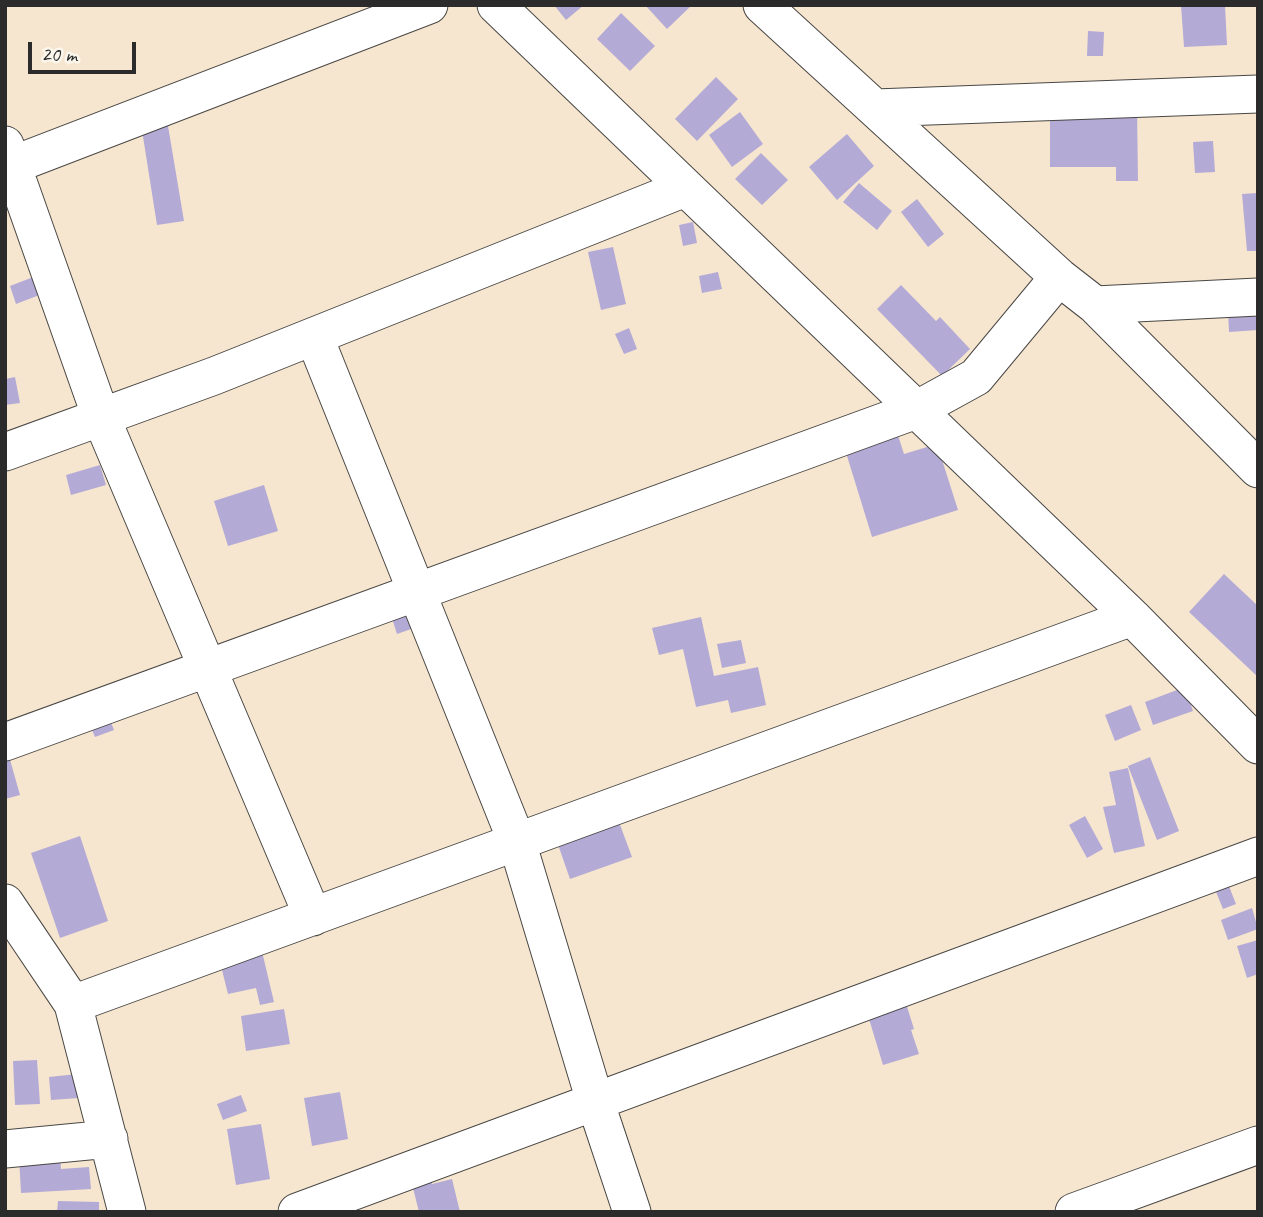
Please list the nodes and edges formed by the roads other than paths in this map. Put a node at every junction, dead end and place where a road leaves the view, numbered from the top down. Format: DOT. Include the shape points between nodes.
graph roads {
  1 [pos="429,5"];
  2 [pos="496,5"];
  3 [pos="762,5"];
  4 [pos="1258,94"];
  5 [pos="875,108"];
  6 [pos="8,160"];
  7 [pos="685,188"];
  8 [pos="1059,276"];
  9 [pos="1258,297"];
  10 [pos="1095,305"];
  11 [pos="314,336"];
  12 [pos="916,410"];
  13 [pos="101,417"];
  14 [pos="5,452"];
  15 [pos="1258,469"];
  16 [pos="418,591"];
  17 [pos="1132,617"];
  18 [pos="206,668"];
  19 [pos="5,742"];
  20 [pos="1258,745"];
  21 [pos="517,842"];
  22 [pos="1258,856"];
  23 [pos="5,903"];
  24 [pos="313,917"];
  25 [pos="20,948"];
  26 [pos="74,1004"];
  27 [pos="595,1101"];
  28 [pos="109,1139"];
  29 [pos="1258,1145"];
  30 [pos="5,1149"];
  31 [pos="127,1212"];
  32 [pos="297,1212"];
  33 [pos="632,1212"];
  34 [pos="1074,1212"];
  1 -- 6 [label="street"];
  2 -- 7 [label="street"];
  3 -- 5 [label="street"];
  4 -- 5 [label="street"];
  5 -- 8 [label="street"];
  6 -- 13 [label="street"];
  7 -- 11 [label="street"];
  7 -- 12 [label="street"];
  8 -- 10 [label="street"];
  8 -- 12 [label="street" via="976,377"];
  9 -- 10 [label="street"];
  10 -- 15 [label="street"];
  11 -- 13 [label="street"];
  11 -- 16 [label="street"];
  12 -- 16 [label="street"];
  12 -- 17 [label="street"];
  13 -- 14 [label="street"];
  13 -- 18 [label="street"];
  16 -- 18 [label="street"];
  16 -- 21 [label="street"];
  17 -- 20 [label="street"];
  17 -- 21 [label="street"];
  18 -- 19 [label="street"];
  18 -- 24 [label="street"];
  21 -- 24 [label="street"];
  21 -- 27 [label="street"];
  22 -- 27 [label="street"];
  23 -- 25 [label="street"];
  24 -- 26 [label="street"];
  25 -- 26 [label="street"];
  26 -- 28 [label="street"];
  27 -- 32 [label="street"];
  27 -- 33 [label="street"];
  28 -- 30 [label="street"];
  28 -- 31 [label="street"];
  29 -- 34 [label="street"];
}
